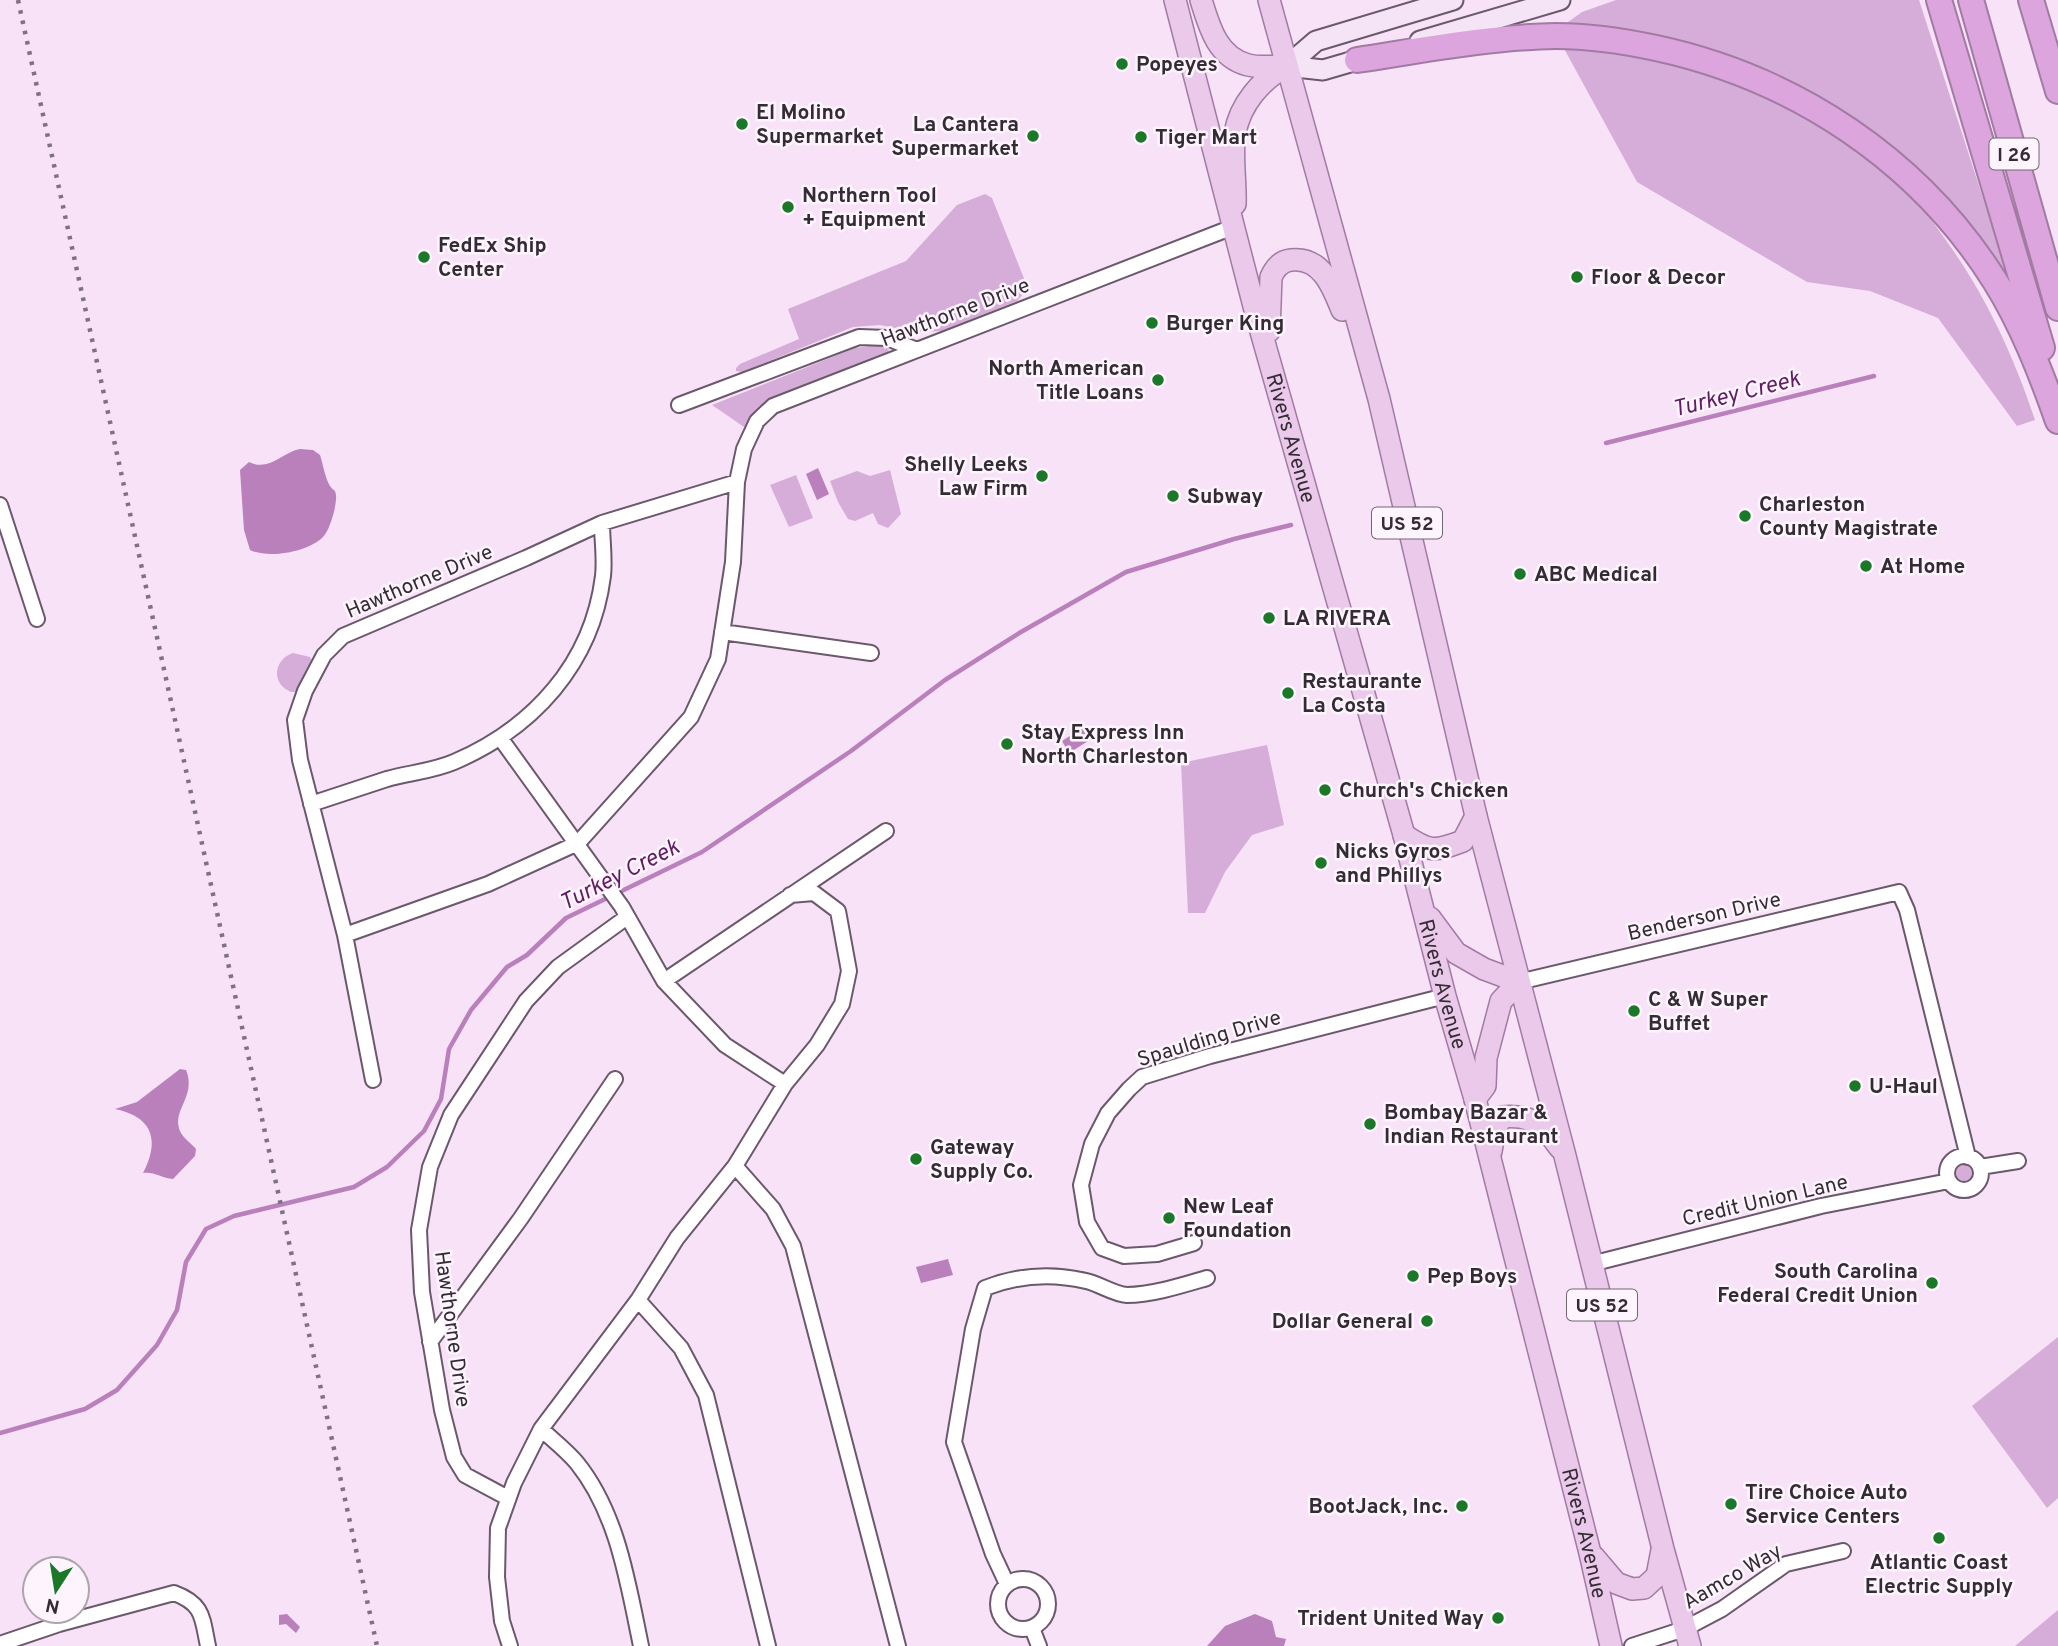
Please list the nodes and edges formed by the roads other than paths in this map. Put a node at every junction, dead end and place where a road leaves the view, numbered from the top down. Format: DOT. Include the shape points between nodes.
graph roads {
  1 [pos="1175,0"];
  2 [pos="1201,0"];
  3 [pos="1269,0"];
  4 [pos="1453,0"];
  5 [pos="1560,0"];
  6 [pos="1939,0"];
  7 [pos="1971,0"];
  8 [pos="2031,0"];
  9 [pos="1357,60"];
  10 [pos="1287,66"];
  11 [pos="2058,91"];
  12 [pos="1233,227"];
  13 [pos="2058,308"];
  14 [pos="917,349"];
  15 [pos="1269,359"];
  16 [pos="1379,399"];
  17 [pos="2058,403"];
  18 [pos="679,405"];
  19 [pos="2058,421"];
  20 [pos="737,482"];
  21 [pos="0,505"];
  22 [pos="602,523"];
  23 [pos="37,619"];
  24 [pos="722,632"];
  25 [pos="871,653"];
  26 [pos="501,739"];
  27 [pos="311,804"];
  28 [pos="1476,816"];
  29 [pos="886,831"];
  30 [pos="1404,835"];
  31 [pos="578,843"];
  32 [pos="790,895"];
  33 [pos="1423,909"];
  34 [pos="625,912"];
  35 [pos="345,935"];
  36 [pos="664,981"];
  37 [pos="1519,982"];
  38 [pos="1445,996"];
  39 [pos="615,1079"];
  40 [pos="373,1080"];
  41 [pos="785,1084"];
  42 [pos="1475,1099"];
  43 [pos="1564,1152"];
  44 [pos="1489,1157"];
  45 [pos="1968,1157"];
  46 [pos="2018,1161"];
  47 [pos="735,1166"];
  48 [pos="1980,1167"];
  49 [pos="1949,1181"];
  50 [pos="1194,1243"];
  51 [pos="1591,1264"];
  52 [pos="1207,1279"];
  53 [pos="638,1300"];
  54 [pos="430,1342"];
  55 [pos="541,1429"];
  56 [pos="508,1498"];
  57 [pos="1663,1549"];
  58 [pos="1843,1551"];
  59 [pos="1590,1553"];
  60 [pos="1007,1584"];
  61 [pos="1032,1628"];
  62 [pos="1687,1637"];
  63 [pos="0,1644"];
  64 [pos="208,1646"];
  65 [pos="510,1646"];
  66 [pos="641,1646"];
  67 [pos="768,1646"];
  68 [pos="898,1646"];
  69 [pos="1039,1646"];
  70 [pos="1611,1646"];
  71 [pos="1632,1646"];
  1 -- 12 [label="main road, Rivers Avenue"];
  2 -- 10 [label="main road" via="1212,34 1228,54 1246,65"];
  3 -- 10 [label="main road, US 52"];
  4 -- 10 [label="street" via="1316,41"];
  5 -- 9 [label="street"];
  6 -- 17 [label="highway"];
  7 -- 13 [label="highway, I 26"];
  8 -- 11 [label="highway"];
  9 -- 10 [label="street" via="1323,70"];
  9 -- 19 [label="highway" via="1487,40 1594,37 1709,61 1790,94 1826,113 1884,157 1952,223 1996,283 2040,372"];
  10 -- 12 [label="main road" via="1263,82 1243,108 1235,134"];
  10 -- 16 [label="main road, US 52"];
  12 -- 14 [label="street, Hawthorne Drive"];
  12 -- 15 [label="main road, Rivers Avenue"];
  14 -- 18 [label="street" via="887,338 859,337"];
  14 -- 20 [label="street, Hawthorne Drive" via="773,406 757,421 744,449"];
  15 -- 16 [label="main road" via="1274,270 1288,260 1308,261 1333,287"];
  15 -- 30 [label="main road, Rivers Avenue"];
  16 -- 28 [label="main road, US 52"];
  20 -- 22 [label="street, Hawthorne Drive"];
  20 -- 24 [label="street, Hawthorne Drive" via="733,562"];
  21 -- 23 [label="street"];
  22 -- 26 [label="street" via="604,575 594,621 573,665 537,710"];
  22 -- 27 [label="street, Hawthorne Drive" via="343,636 324,655 295,720"];
  24 -- 25 [label="street"];
  24 -- 31 [label="street, Hawthorne Drive" via="718,659 691,717"];
  26 -- 27 [label="street" via="452,763"];
  26 -- 31 [label="street"];
  27 -- 35 [label="street, Hawthorne Drive"];
  28 -- 30 [label="main road" via="1463,841 1445,848 1425,849"];
  28 -- 37 [label="main road, US 52"];
  29 -- 32 [label="street"];
  30 -- 33 [label="main road, Rivers Avenue"];
  31 -- 34 [label="street"];
  31 -- 35 [label="street, Hawthorne Drive" via="488,884"];
  32 -- 36 [label="street"];
  32 -- 41 [label="street" via="814,893 838,911 849,971 842,1004"];
  33 -- 37 [label="main road" via="1456,953"];
  33 -- 38 [label="main road, Rivers Avenue"];
  34 -- 36 [label="street"];
  34 -- 54 [label="street, Hawthorne Drive" via="558,967 526,1001 451,1115 430,1167 419,1230"];
  35 -- 40 [label="street, Hawthorne Drive"];
  36 -- 41 [label="street" via="725,1045"];
  37 -- 42 [label="main road" via="1501,1001 1486,1058 1485,1086"];
  37 -- 43 [label="main road, US 52"];
  37 -- 45 [label="street, Benderson Drive" via="1899,891"];
  38 -- 42 [label="main road, Rivers Avenue"];
  38 -- 50 [label="street, Spaulding Drive" via="1210,1056 1142,1077 1129,1088 1108,1113 1092,1144 1081,1185 1087,1222 1102,1248 1124,1256 1157,1254"];
  39 -- 54 [label="street"];
  41 -- 47 [label="street"];
  42 -- 44 [label="main road, Rivers Avenue"];
  43 -- 44 [label="main road" via="1550,1133 1518,1115 1502,1117"];
  43 -- 51 [label="main road, US 52"];
  44 -- 59 [label="main road, Rivers Avenue"];
  45 -- 48 [label="street"];
  45 -- 49 [label="street" via="1957,1157 1949,1165"];
  46 -- 48 [label="street"];
  47 -- 53 [label="street" via="677,1237"];
  47 -- 68 [label="street" via="773,1209 793,1246"];
  48 -- 49 [label="street" via="1979,1178 1968,1189"];
  49 -- 51 [label="street, Credit Union Lane" via="1821,1206"];
  51 -- 57 [label="main road, US 52"];
  52 -- 60 [label="street" via="1126,1295 1087,1281 1048,1276 1009,1279 985,1288 973,1329 954,1442"];
  53 -- 55 [label="street"];
  53 -- 67 [label="street" via="681,1348 706,1395"];
  54 -- 56 [label="street, Hawthorne Drive" via="454,1457 465,1475"];
  55 -- 56 [label="street"];
  55 -- 66 [label="street" via="576,1462 602,1502 624,1565"];
  56 -- 65 [label="street" via="498,1528 497,1577"];
  57 -- 59 [label="main road" via="1657,1576 1644,1588 1632,1589 1616,1583"];
  57 -- 62 [label="main road, US 52"];
  58 -- 62 [label="street, Aamco Way" via="1786,1564"];
  59 -- 70 [label="main road, Rivers Avenue"];
  60 -- 61 [label="street" via="998,1598 1000,1616 1013,1628"];
  60 -- 61 [label="street" via="1031,1580 1048,1596 1048,1612"];
  61 -- 69 [label="street"];
  62 -- 71 [label="street"];
  63 -- 64 [label="street" via="174,1593 190,1599 200,1611"];
}
